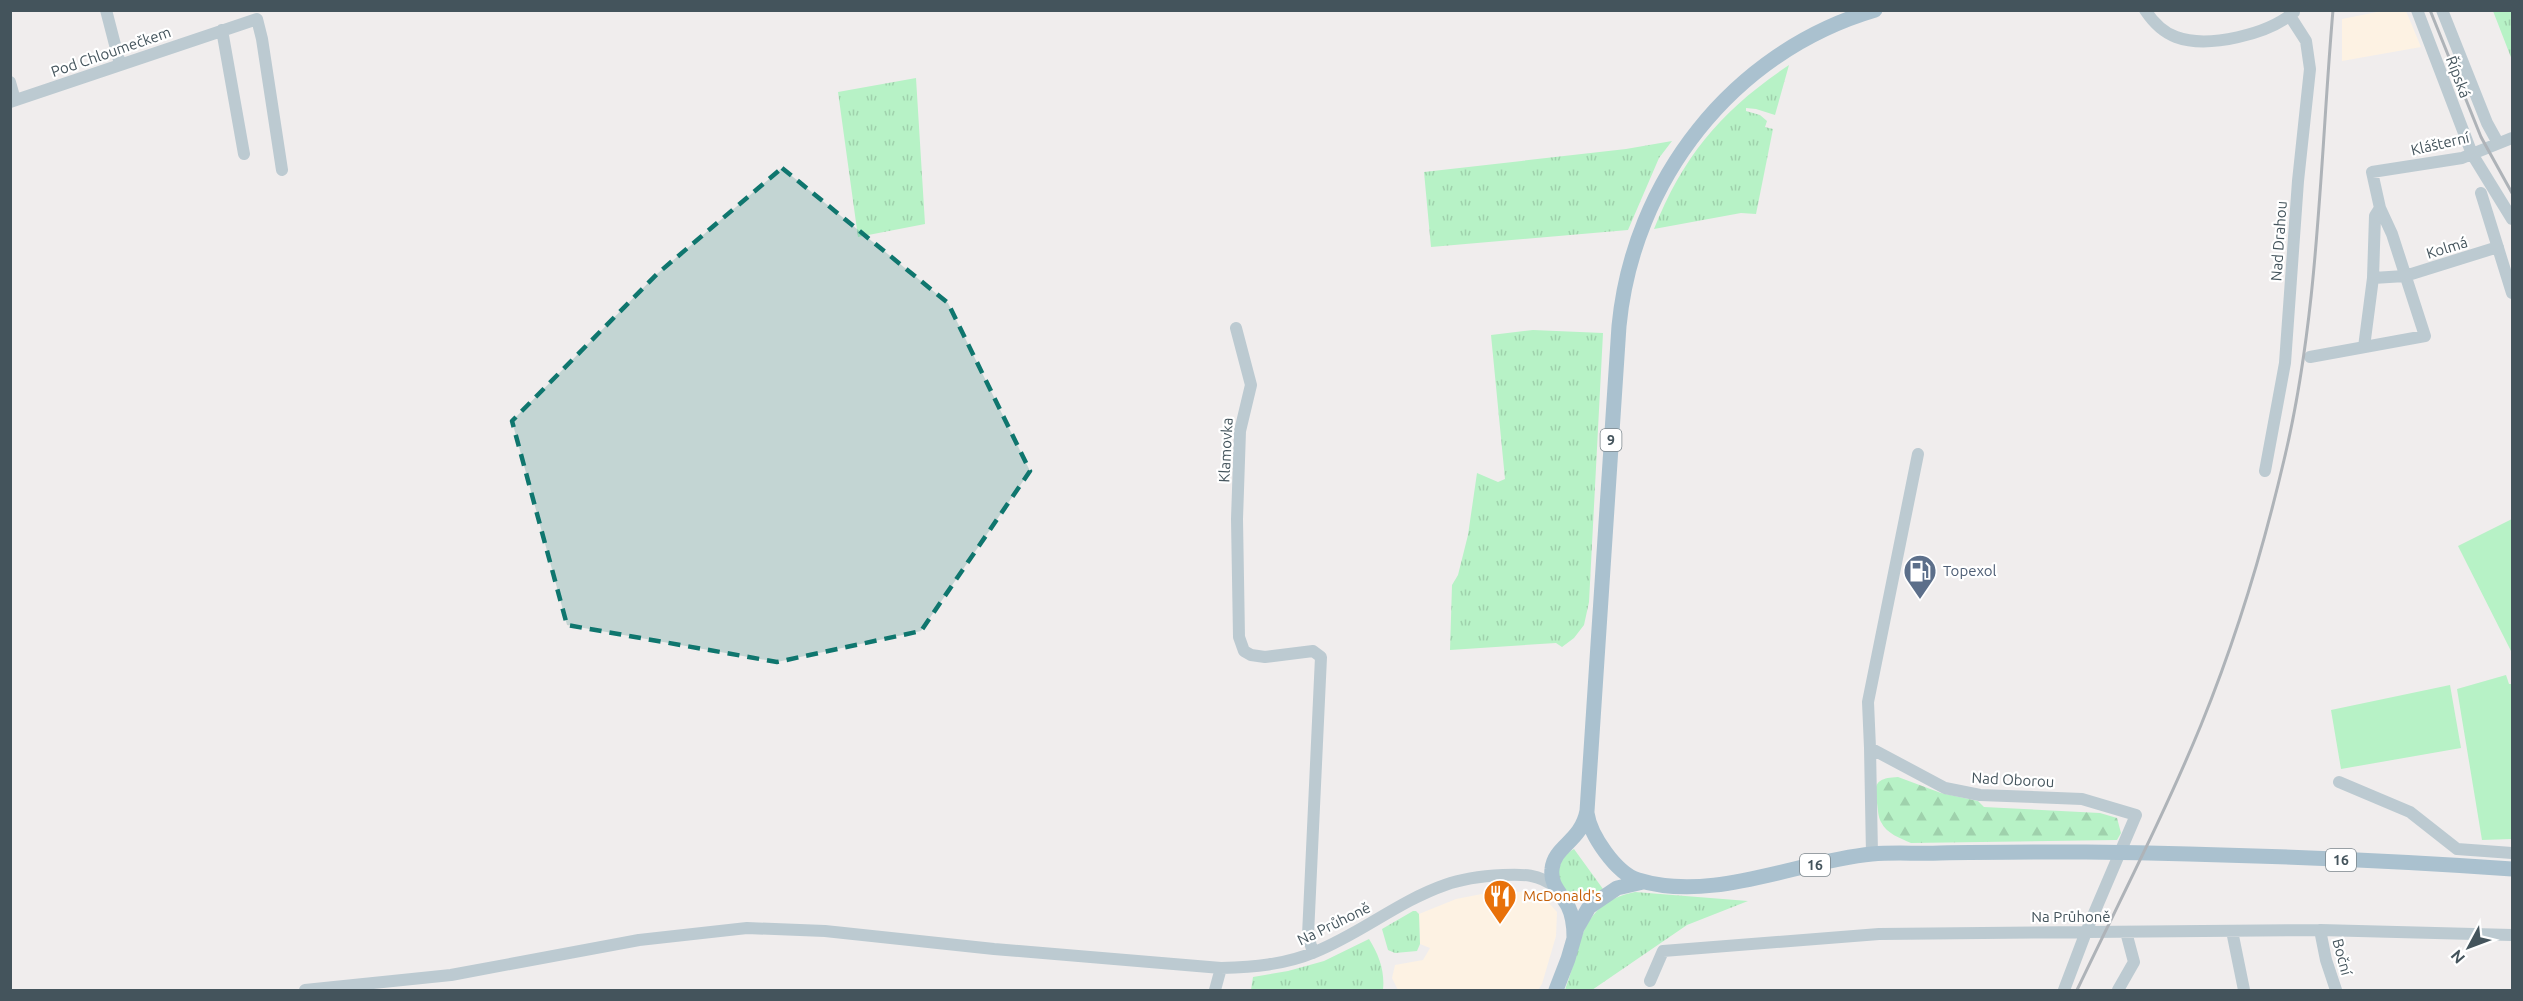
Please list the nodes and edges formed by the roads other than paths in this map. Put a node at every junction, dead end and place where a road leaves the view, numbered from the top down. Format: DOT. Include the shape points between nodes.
graph roads {
  1 [pos="106,10"];
  2 [pos="1875,10"];
  3 [pos="2417,10"];
  4 [pos="2442,10"];
  5 [pos="2145,11"];
  6 [pos="2293,13"];
  7 [pos="222,30"];
  8 [pos="120,64"];
  9 [pos="10,82"];
  10 [pos="13,101"];
  11 [pos="2512,138"];
  12 [pos="2498,142"];
  13 [pos="244,154"];
  14 [pos="2472,154"];
  15 [pos="282,170"];
  16 [pos="2481,193"];
  17 [pos="2380,208"];
  18 [pos="2512,219"];
  19 [pos="2498,247"];
  20 [pos="2405,276"];
  21 [pos="2373,278"];
  22 [pos="2512,288"];
  23 [pos="1236,328"];
  24 [pos="2364,347"];
  25 [pos="2310,357"];
  26 [pos="1918,454"];
  27 [pos="2265,471"];
  28 [pos="1870,748"];
  29 [pos="2339,782"];
  30 [pos="1587,811"];
  31 [pos="1569,844"];
  32 [pos="1602,847"];
  33 [pos="1872,854"];
  34 [pos="2512,854"];
  35 [pos="1556,856"];
  36 [pos="1612,861"];
  37 [pos="2512,869"];
  38 [pos="1521,874"];
  39 [pos="1646,882"];
  40 [pos="1558,891"];
  41 [pos="1601,898"];
  42 [pos="2320,930"];
  43 [pos="2232,931"];
  44 [pos="2086,932"];
  45 [pos="2126,932"];
  46 [pos="2512,935"];
  47 [pos="1574,937"];
  48 [pos="1312,953"];
  49 [pos="1221,968"];
  50 [pos="1650,981"];
  51 [pos="305,990"];
  52 [pos="1215,990"];
  53 [pos="1556,990"];
  54 [pos="2064,990"];
  55 [pos="2118,990"];
  56 [pos="2244,990"];
  57 [pos="2336,990"];
  1 -- 8 [label="street"];
  2 -- 30 [label="main road, 9" via="1794,46 1726,98 1676,159 1638,234 1619,323"];
  3 -- 14 [label="street, Řípská"];
  4 -- 12 [label="street"];
  5 -- 6 [label="street, Nad Drahou" via="2165,32 2195,41 2258,32"];
  6 -- 27 [label="street, Nad Drahou" via="2306,41 2310,69 2285,363"];
  7 -- 8 [label="street, Pod Chloumečkem"];
  7 -- 13 [label="street"];
  7 -- 15 [label="street, Pod Chloumečkem" via="256,19"];
  8 -- 10 [label="street, Pod Chloumečkem"];
  9 -- 10 [label="street"];
  11 -- 12 [label="street, Klášterní"];
  12 -- 14 [label="street, Klášterní"];
  14 -- 17 [label="street, Klášterní" via="2372,172"];
  14 -- 18 [label="street, Řípská"];
  16 -- 19 [label="street"];
  17 -- 20 [label="street"];
  17 -- 21 [label="street" via="2375,216"];
  19 -- 20 [label="street, Kolmá"];
  19 -- 22 [label="street"];
  20 -- 21 [label="street, Kolmá"];
  20 -- 24 [label="street" via="2425,336"];
  21 -- 24 [label="street"];
  23 -- 48 [label="street, Klamovka" via="1251,385 1240,425 1239,637 1244,651 1251,655 1313,651 1321,657 1308,935"];
  24 -- 25 [label="street"];
  26 -- 28 [label="street" via="1868,702"];
  28 -- 33 [label="street"];
  28 -- 44 [label="street, Nad Oborou" via="1945,788 1980,795 2082,799 2136,815"];
  29 -- 34 [label="street" via="2410,812 2457,849"];
  30 -- 31 [label="main road, 9" via="1580,832"];
  30 -- 32 [label="main road, 9" via="1592,832"];
  31 -- 32 [label="main road" via="1586,841"];
  31 -- 35 [label="main road, 9"];
  32 -- 36 [label="main road, 9"];
  33 -- 37 [label="main road, 16" via="2169,853"];
  33 -- 39 [label="main road, 16" via="1718,885"];
  35 -- 38 [label="street, Na Průhoně"];
  35 -- 40 [label="main road" via="1551,872"];
  36 -- 39 [label="main road, 16" via="1624,873"];
  36 -- 41 [label="main road" via="1614,879"];
  38 -- 40 [label="street, Na Průhoně" via="1536,876"];
  38 -- 48 [label="street, Na Průhoně" via="1471,878 1445,885"];
  39 -- 41 [label="main road, 16" via="1623,885"];
  40 -- 41 [label="main road" via="1578,904"];
  40 -- 47 [label="main road" via="1573,920"];
  41 -- 47 [label="main road" via="1585,912"];
  42 -- 43 [label="street, Na Průhoně"];
  42 -- 46 [label="street, Na Průhoně"];
  42 -- 57 [label="street, Boční"];
  43 -- 45 [label="street, Na Průhoně"];
  43 -- 56 [label="street"];
  44 -- 45 [label="street, Na Průhoně"];
  44 -- 50 [label="street, Na Průhoně" via="1879,934 1663,951"];
  44 -- 54 [label="street"];
  45 -- 55 [label="street" via="2134,962"];
  47 -- 53 [label="main road"];
  48 -- 49 [label="street, Na Průhoně" via="1272,965"];
  49 -- 51 [label="street, Na Průhoně" via="825,931 747,928 639,940 451,975"];
  49 -- 52 [label="street"];
}
